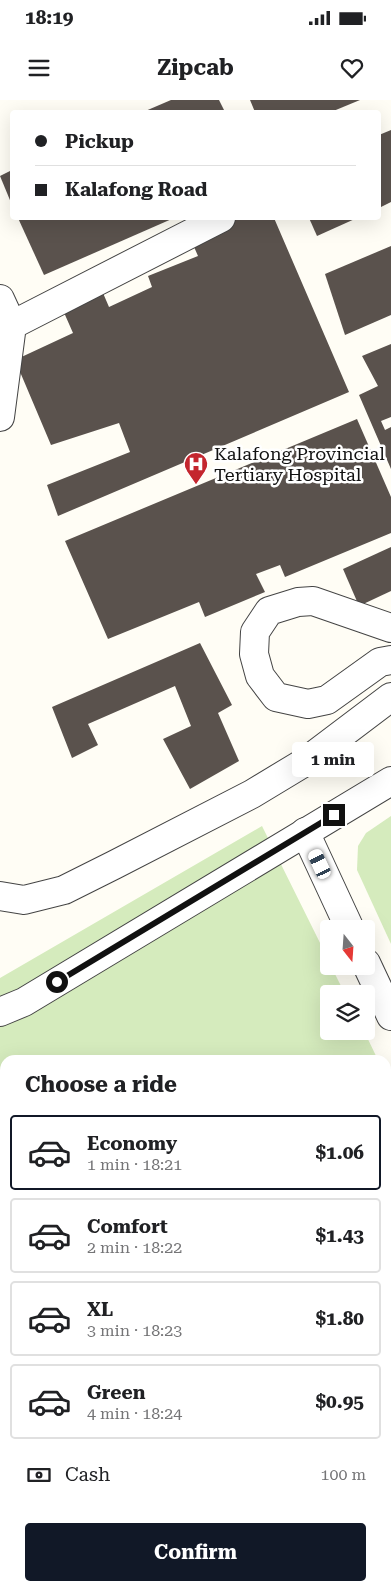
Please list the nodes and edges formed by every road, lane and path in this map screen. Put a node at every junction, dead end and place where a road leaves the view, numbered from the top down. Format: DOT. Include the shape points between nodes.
graph roads {
  1 [pos="216,220"];
  2 [pos="0,299"];
  3 [pos="12,324"];
  4 [pos="0,417"];
  5 [pos="391,628"];
  6 [pos="391,660"];
  7 [pos="391,696"];
  8 [pos="391,782"];
  9 [pos="305,832"];
  10 [pos="0,896"];
  11 [pos="346,920"];
  12 [pos="372,975"];
  13 [pos="0,1012"];
  14 [pos="391,1016"];
  1 -- 3 [label="street"];
  2 -- 3 [label="street"];
  3 -- 4 [label="street"];
  5 -- 6 [label="street" via="313,600 298,602 270,611 255,632 254,654 260,676 276,697 308,704 327,700 380,662"];
  7 -- 10 [label="street" via="305,762 252,794 114,865 64,890 24,900"];
  8 -- 9 [label="street"];
  9 -- 11 [label="street"];
  9 -- 13 [label="street" via="24,1002"];
  12 -- 14 [label="street"];
}
